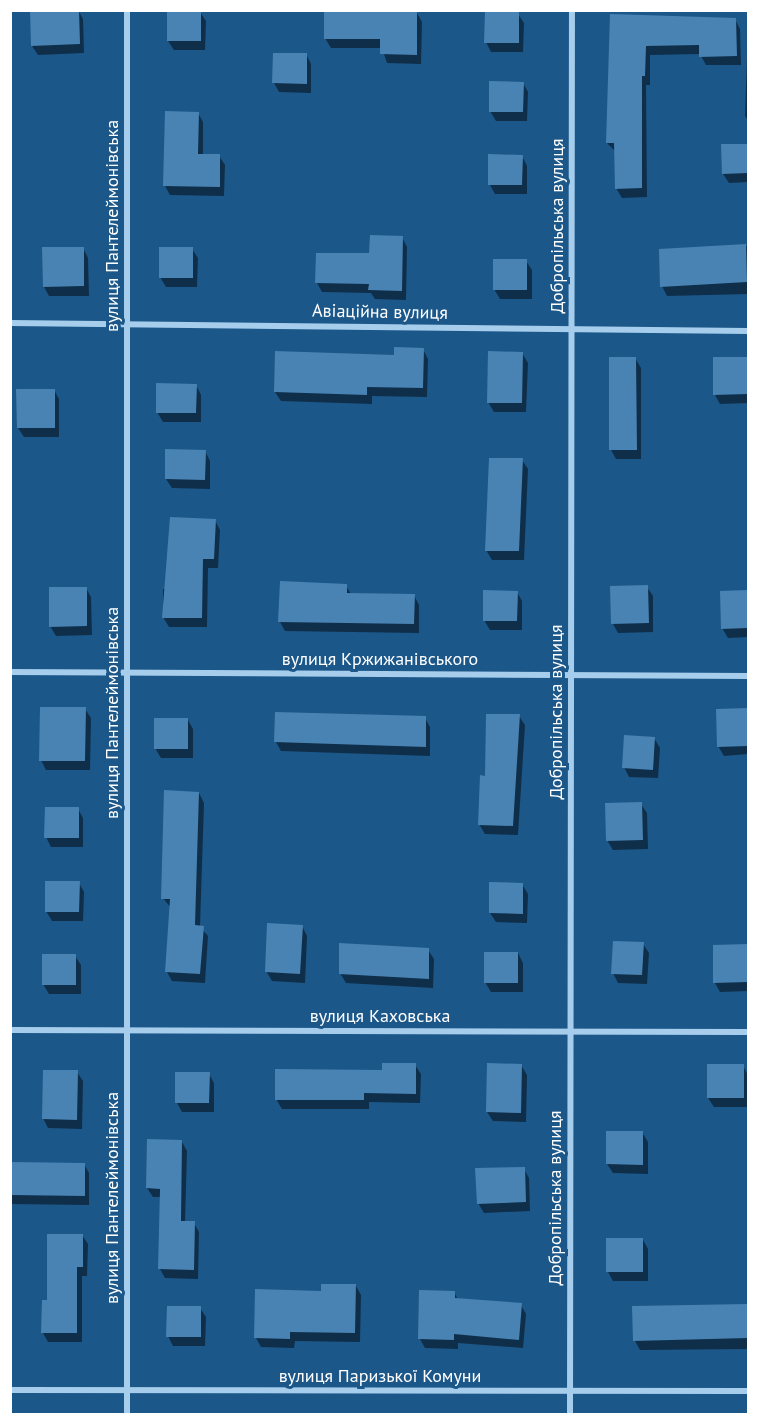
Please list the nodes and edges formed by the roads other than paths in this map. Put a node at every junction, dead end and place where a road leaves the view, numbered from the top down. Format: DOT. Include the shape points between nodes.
graph roads {
  1 [pos="127,10"];
  2 [pos="572,10"];
  3 [pos="10,323"];
  4 [pos="127,324"];
  5 [pos="572,329"];
  6 [pos="748,331"];
  7 [pos="10,672"];
  8 [pos="127,672"];
  9 [pos="571,675"];
  10 [pos="748,676"];
  11 [pos="10,1030"];
  12 [pos="127,1031"];
  13 [pos="570,1031"];
  14 [pos="748,1032"];
  15 [pos="10,1390"];
  16 [pos="127,1390"];
  17 [pos="570,1391"];
  18 [pos="748,1391"];
  19 [pos="127,1414"];
  20 [pos="570,1414"];
  1 -- 4 [label="street, вулиця Пантелеймонівська"];
  2 -- 5 [label="street, Добропільська вулиця"];
  3 -- 4 [label="street, Авіаційна вулиця"];
  4 -- 5 [label="street, Авіаційна вулиця"];
  4 -- 8 [label="street, вулиця Пантелеймонівська"];
  5 -- 6 [label="street, Авіаційна вулиця"];
  5 -- 9 [label="street, Добропільська вулиця"];
  7 -- 8 [label="street, вулиця Кржижанівського"];
  8 -- 9 [label="street, вулиця Кржижанівського"];
  8 -- 12 [label="street, вулиця Пантелеймонівська"];
  9 -- 10 [label="street, вулиця Кржижанівського"];
  9 -- 13 [label="street, Добропільська вулиця"];
  11 -- 12 [label="street, вулиця Каховська"];
  12 -- 13 [label="street, вулиця Каховська"];
  12 -- 16 [label="street, вулиця Пантелеймонівська"];
  13 -- 14 [label="street, вулиця Каховська"];
  13 -- 17 [label="street, Добропільська вулиця"];
  15 -- 16 [label="street, вулиця Паризької Комуни"];
  16 -- 17 [label="street, вулиця Паризької Комуни"];
  16 -- 19 [label="street, вулиця Пантелеймонівська"];
  17 -- 18 [label="street, вулиця Паризької Комуни"];
  17 -- 20 [label="street, Добропільська вулиця"];
}
